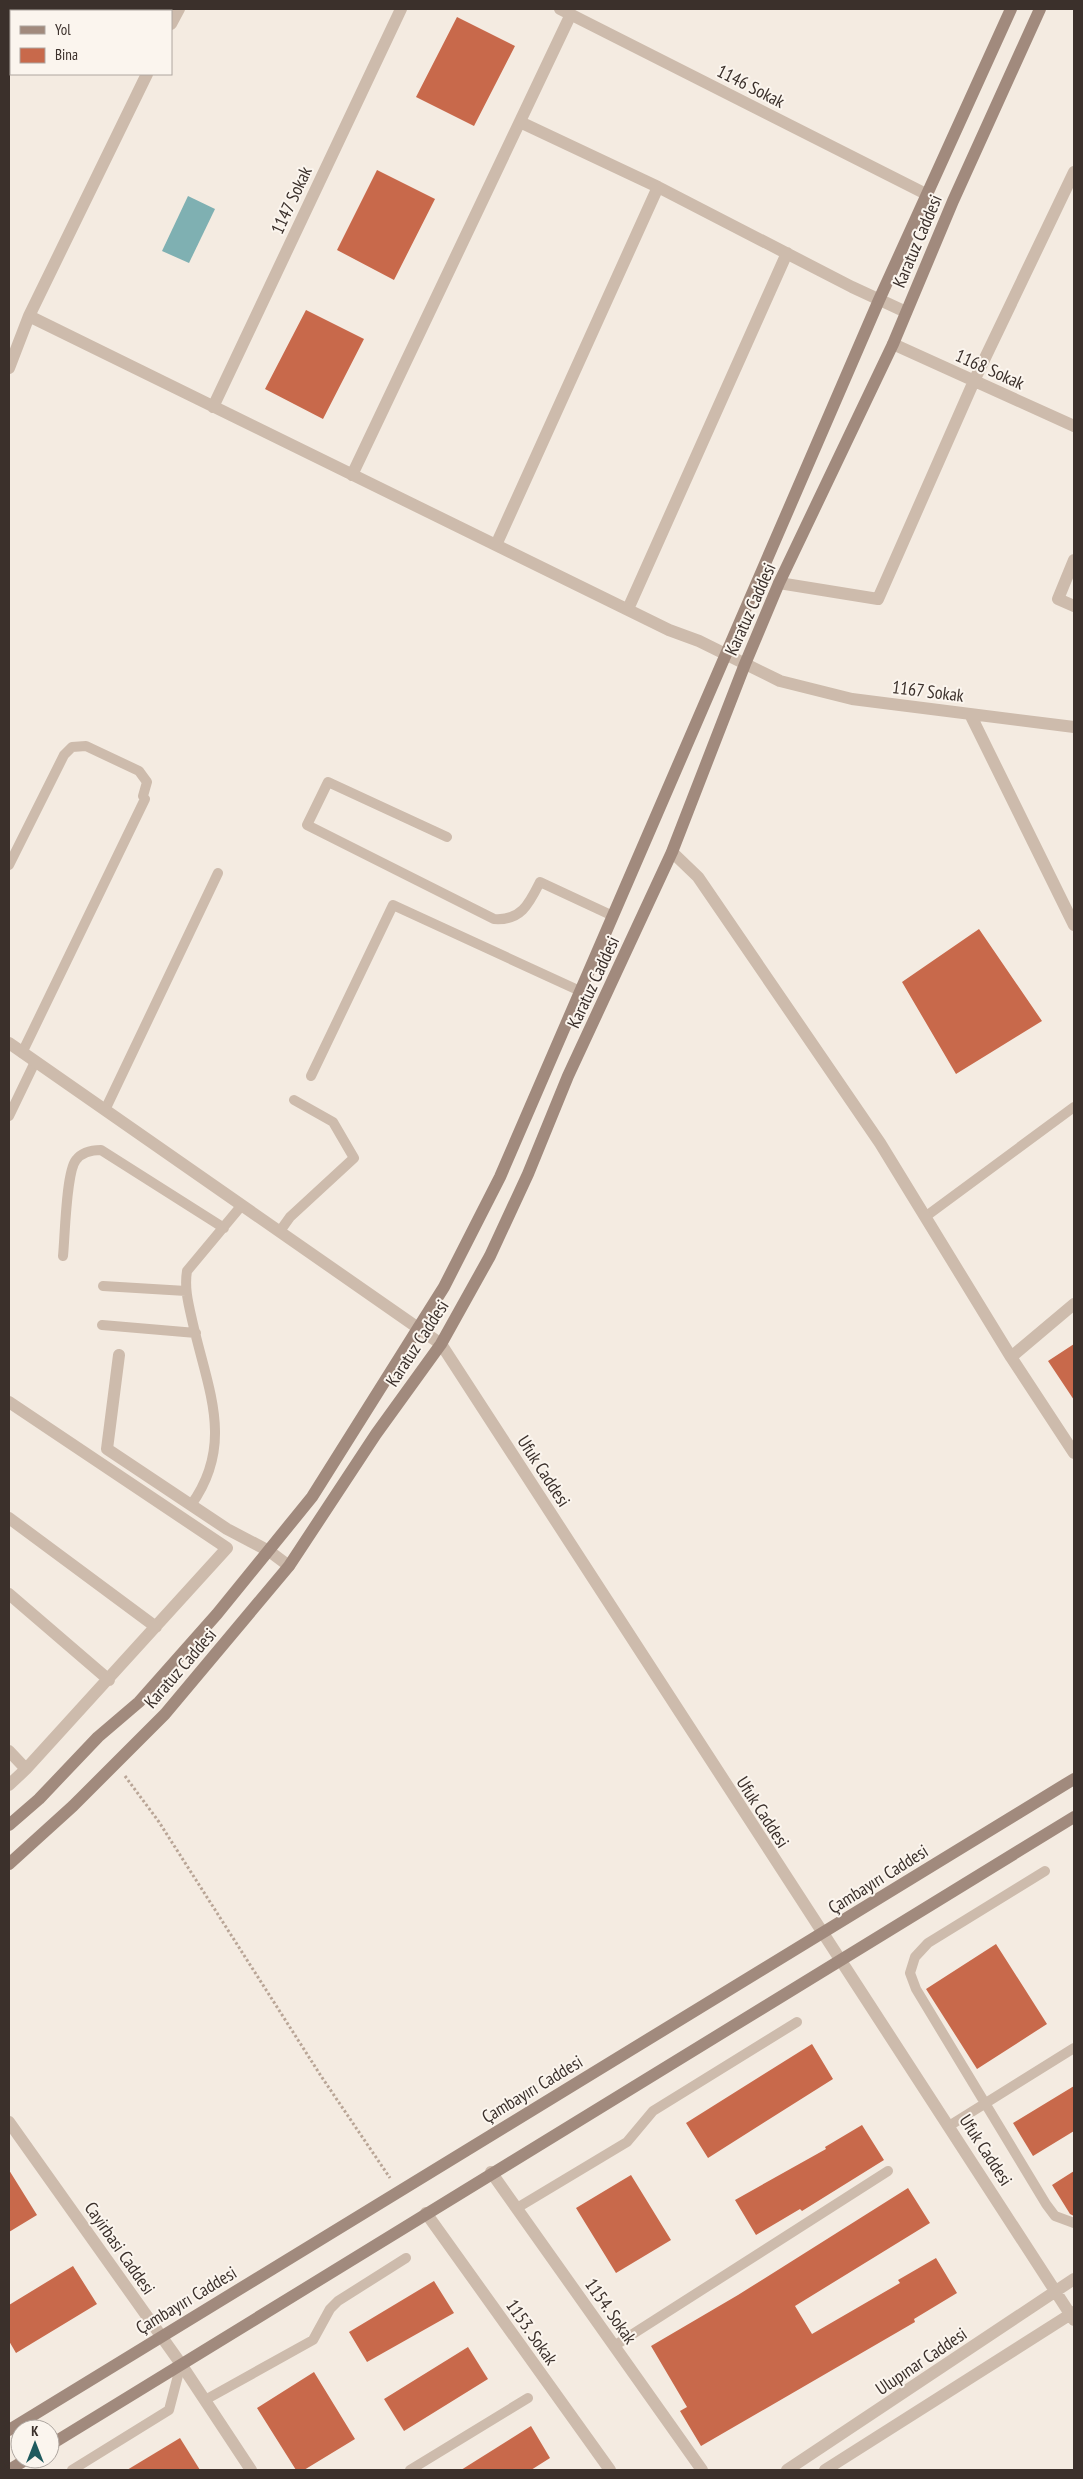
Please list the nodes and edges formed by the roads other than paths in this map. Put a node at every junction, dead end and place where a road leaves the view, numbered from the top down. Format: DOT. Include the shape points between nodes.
graph roads {
  1 [pos="179,9"];
  2 [pos="401,9"];
  3 [pos="1011,9"];
  4 [pos="1040,9"];
  5 [pos="565,12"];
  6 [pos="172,22"];
  7 [pos="147,75"];
  8 [pos="520,122"];
  9 [pos="1074,172"];
  10 [pos="658,187"];
  11 [pos="926,194"];
  12 [pos="787,253"];
  13 [pos="879,300"];
  14 [pos="906,312"];
  15 [pos="28,316"];
  16 [pos="893,344"];
  17 [pos="9,368"];
  18 [pos="974,381"];
  19 [pos="213,407"];
  20 [pos="1074,426"];
  21 [pos="352,475"];
  22 [pos="496,545"];
  23 [pos="1074,560"];
  24 [pos="779,583"];
  25 [pos="1074,606"];
  26 [pos="628,609"];
  27 [pos="726,654"];
  28 [pos="744,664"];
  29 [pos="970,714"];
  30 [pos="1074,727"];
  31 [pos="447,837"];
  32 [pos="672,852"];
  33 [pos="9,865"];
  34 [pos="218,873"];
  35 [pos="612,916"];
  36 [pos="1074,925"];
  37 [pos="580,991"];
  38 [pos="9,1043"];
  39 [pos="22,1053"];
  40 [pos="35,1062"];
  41 [pos="311,1076"];
  42 [pos="294,1100"];
  43 [pos="1074,1107"];
  44 [pos="105,1110"];
  45 [pos="9,1116"];
  46 [pos="242,1205"];
  47 [pos="925,1217"];
  48 [pos="224,1228"];
  49 [pos="280,1231"];
  50 [pos="63,1256"];
  51 [pos="103,1286"];
  52 [pos="186,1292"];
  53 [pos="1074,1304"];
  54 [pos="102,1325"];
  55 [pos="418,1327"];
  56 [pos="196,1334"];
  57 [pos="441,1344"];
  58 [pos="119,1355"];
  59 [pos="1011,1357"];
  60 [pos="9,1402"];
  61 [pos="1074,1453"];
  62 [pos="191,1505"];
  63 [pos="9,1518"];
  64 [pos="269,1551"];
  65 [pos="289,1566"];
  66 [pos="9,1594"];
  67 [pos="156,1627"];
  68 [pos="109,1680"];
  69 [pos="9,1751"];
  70 [pos="26,1769"];
  71 [pos="1074,1779"];
  72 [pos="9,1785"];
  73 [pos="1074,1817"];
  74 [pos="9,1825"];
  75 [pos="9,1864"];
  76 [pos="1045,1871"];
  77 [pos="822,1934"];
  78 [pos="842,1959"];
  79 [pos="797,2022"];
  80 [pos="1074,2048"];
  81 [pos="985,2105"];
  82 [pos="949,2126"];
  83 [pos="11,2128"];
  84 [pos="888,2171"];
  85 [pos="491,2172"];
  86 [pos="517,2208"];
  87 [pos="426,2213"];
  88 [pos="1074,2223"];
  89 [pos="406,2258"];
  90 [pos="1074,2279"];
  91 [pos="1056,2290"];
  92 [pos="1073,2315"];
  93 [pos="161,2335"];
  94 [pos="614,2346"];
  95 [pos="181,2364"];
  96 [pos="528,2398"];
  97 [pos="205,2400"];
  98 [pos="9,2430"];
  99 [pos="60,2439"];
  100 [pos="72,2470"];
  101 [pos="251,2470"];
  102 [pos="410,2470"];
  103 [pos="610,2470"];
  104 [pos="702,2470"];
  105 [pos="787,2470"];
  106 [pos="825,2470"];
  1 -- 6 [label="street"];
  2 -- 19 [label="street, 1147 Sokak"];
  3 -- 11 [label="street, Karatuz Caddesi"];
  4 -- 14 [label="street, Karatuz Caddesi"];
  5 -- 8 [label="street"];
  5 -- 11 [label="street, 1146 Sokak"];
  7 -- 15 [label="street"];
  8 -- 10 [label="street"];
  8 -- 21 [label="street"];
  9 -- 18 [label="street"];
  10 -- 12 [label="street"];
  10 -- 22 [label="street"];
  11 -- 13 [label="street, Karatuz Caddesi"];
  12 -- 13 [label="street"];
  12 -- 26 [label="street"];
  13 -- 14 [label="street"];
  13 -- 27 [label="street, Karatuz Caddesi"];
  14 -- 16 [label="street, Karatuz Caddesi"];
  15 -- 17 [label="street"];
  15 -- 19 [label="street, 1167 Sokak"];
  16 -- 18 [label="street, 1168 Sokak"];
  16 -- 24 [label="street, Karatuz Caddesi"];
  18 -- 20 [label="street, 1168 Sokak"];
  18 -- 24 [label="street" via="878,599"];
  19 -- 21 [label="street, 1167 Sokak"];
  21 -- 22 [label="street, 1167 Sokak"];
  22 -- 26 [label="street, 1167 Sokak"];
  23 -- 25 [label="street" via="1058,599"];
  24 -- 28 [label="street, Karatuz Caddesi"];
  26 -- 27 [label="street, 1167 Sokak"];
  27 -- 28 [label="street, 1167 Sokak"];
  27 -- 35 [label="street, Karatuz Caddesi"];
  28 -- 29 [label="street, 1167 Sokak" via="780,681 852,699"];
  28 -- 32 [label="street, Karatuz Caddesi"];
  29 -- 30 [label="street, 1167 Sokak"];
  29 -- 36 [label="street"];
  31 -- 35 [label="lane" via="328,782 307,826 494,919 508,919 523,911 540,882"];
  32 -- 47 [label="street" via="698,878 880,1143"];
  32 -- 57 [label="street, Karatuz Caddesi" via="568,1076 494,1248"];
  33 -- 39 [label="lane" via="64,755 72,747 86,746 146,778 144,797"];
  34 -- 44 [label="lane"];
  35 -- 37 [label="street, Karatuz Caddesi"];
  37 -- 41 [label="lane" via="393,905"];
  37 -- 55 [label="street, Karatuz Caddesi" via="500,1177 444,1287"];
  38 -- 39 [label="street, Ufuk Caddesi"];
  39 -- 40 [label="street, Ufuk Caddesi"];
  40 -- 44 [label="street, Ufuk Caddesi"];
  40 -- 45 [label="lane"];
  42 -- 49 [label="lane" via="333,1122 354,1158"];
  43 -- 47 [label="lane"];
  44 -- 46 [label="street, Ufuk Caddesi"];
  46 -- 48 [label="lane"];
  46 -- 49 [label="street, Ufuk Caddesi"];
  47 -- 59 [label="street"];
  48 -- 50 [label="lane" via="101,1150 94,1150 82,1154 72,1167"];
  48 -- 52 [label="lane" via="187,1271"];
  49 -- 55 [label="street, Ufuk Caddesi"];
  51 -- 52 [label="lane"];
  52 -- 56 [label="lane"];
  53 -- 59 [label="street"];
  54 -- 56 [label="lane"];
  55 -- 57 [label="street, Ufuk Caddesi"];
  55 -- 64 [label="street, Karatuz Caddesi" via="312,1497"];
  56 -- 62 [label="lane" via="211,1393 215,1448 208,1479"];
  57 -- 65 [label="street, Karatuz Caddesi" via="376,1434"];
  57 -- 77 [label="street, Ufuk Caddesi"];
  58 -- 62 [label="street" via="107,1449"];
  59 -- 61 [label="street"];
  60 -- 67 [label="street" via="227,1548"];
  62 -- 64 [label="street"];
  63 -- 67 [label="street"];
  64 -- 65 [label="street"];
  64 -- 74 [label="street, Karatuz Caddesi" via="139,1702 98,1737 39,1799"];
  65 -- 75 [label="street, Karatuz Caddesi" via="165,1714 73,1806"];
  66 -- 68 [label="street"];
  67 -- 68 [label="street"];
  68 -- 70 [label="street"];
  69 -- 70 [label="street"];
  70 -- 72 [label="street"];
  71 -- 77 [label="street, Çambayırı Caddesi"];
  73 -- 78 [label="street"];
  76 -- 81 [label="lane" via="928,1943 915,1957 910,1973 925,2006"];
  77 -- 78 [label="street, Ufuk Caddesi"];
  77 -- 93 [label="street, Çambayırı Caddesi"];
  78 -- 82 [label="street, Ufuk Caddesi"];
  78 -- 85 [label="street"];
  79 -- 86 [label="lane" via="653,2110 626,2142"];
  80 -- 81 [label="lane"];
  81 -- 82 [label="lane"];
  81 -- 88 [label="lane" via="1055,2216"];
  82 -- 91 [label="street, Ufuk Caddesi"];
  83 -- 93 [label="street, Cayirbasi Caddesi"];
  84 -- 94 [label="lane"];
  85 -- 86 [label="street, 1154. Sokak"];
  85 -- 87 [label="street"];
  86 -- 94 [label="street, 1154. Sokak"];
  87 -- 95 [label="street"];
  87 -- 103 [label="street, 1153. Sokak"];
  89 -- 97 [label="lane" via="338,2300 313,2340"];
  90 -- 91 [label="street, Ulupınar Caddesi"];
  91 -- 92 [label="street, Ufuk Caddesi"];
  91 -- 105 [label="street, Ulupınar Caddesi"];
  92 -- 106 [label="street"];
  93 -- 95 [label="street, Cayirbasi Caddesi"];
  93 -- 98 [label="street, Çambayırı Caddesi"];
  94 -- 104 [label="street, 1154. Sokak"];
  95 -- 97 [label="street, Cayirbasi Caddesi"];
  95 -- 99 [label="street"];
  95 -- 100 [label="lane" via="168,2410"];
  96 -- 102 [label="lane"];
  97 -- 101 [label="street, Cayirbasi Caddesi"];
}
